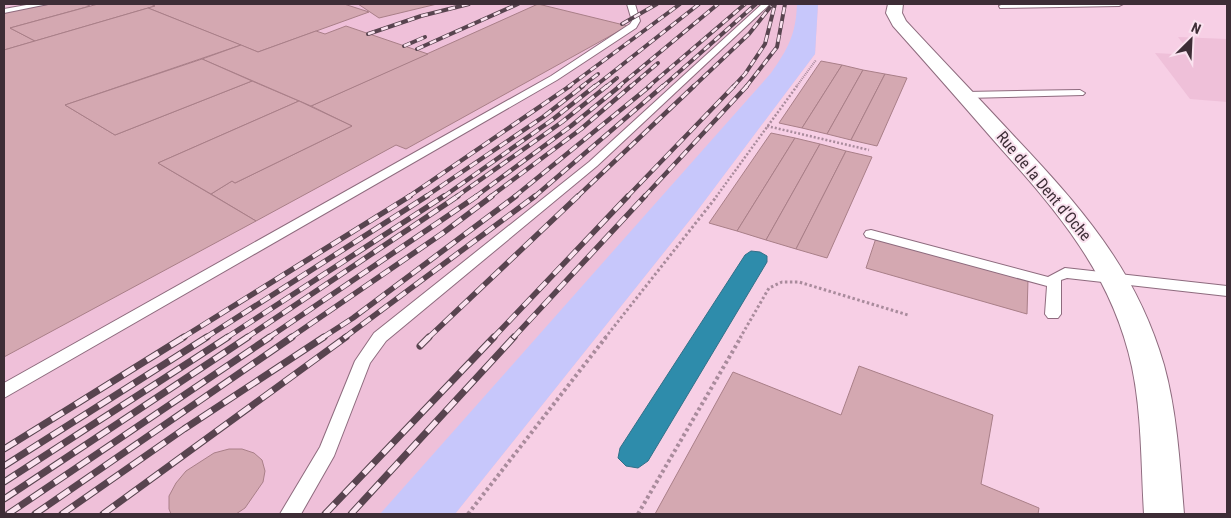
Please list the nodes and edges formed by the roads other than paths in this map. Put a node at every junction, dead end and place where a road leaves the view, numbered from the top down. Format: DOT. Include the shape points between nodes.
graph roads {
  1 [pos="44,4"];
  2 [pos="631,4"];
  3 [pos="766,4"];
  4 [pos="896,4"];
  5 [pos="1119,4"];
  6 [pos="1002,6"];
  7 [pos="4,11"];
  8 [pos="1080,93"];
  9 [pos="966,95"];
  10 [pos="871,234"];
  11 [pos="1113,278"];
  12 [pos="1053,283"];
  13 [pos="1227,291"];
  14 [pos="1053,314"];
  15 [pos="4,391"];
  16 [pos="290,514"];
  17 [pos="1164,514"];
  1 -- 7 [label="lane"];
  2 -- 15 [label="lane" via="636,21 633,26 554,78"];
  3 -- 16 [label="lane" via="593,164 380,337 363,361 328,450"];
  4 -- 9 [label="street, Rue de la Dent d'Oche" via="894,13 898,23"];
  5 -- 6 [label="lane"];
  8 -- 9 [label="lane"];
  9 -- 11 [label="street, Rue de la Dent d'Oche" via="1064,204"];
  10 -- 12 [label="lane"];
  11 -- 12 [label="lane" via="1065,272 1054,278"];
  11 -- 13 [label="lane"];
  11 -- 17 [label="street, Rue de la Dent d'Oche" via="1131,316 1148,367"];
  12 -- 14 [label="lane"];
}
